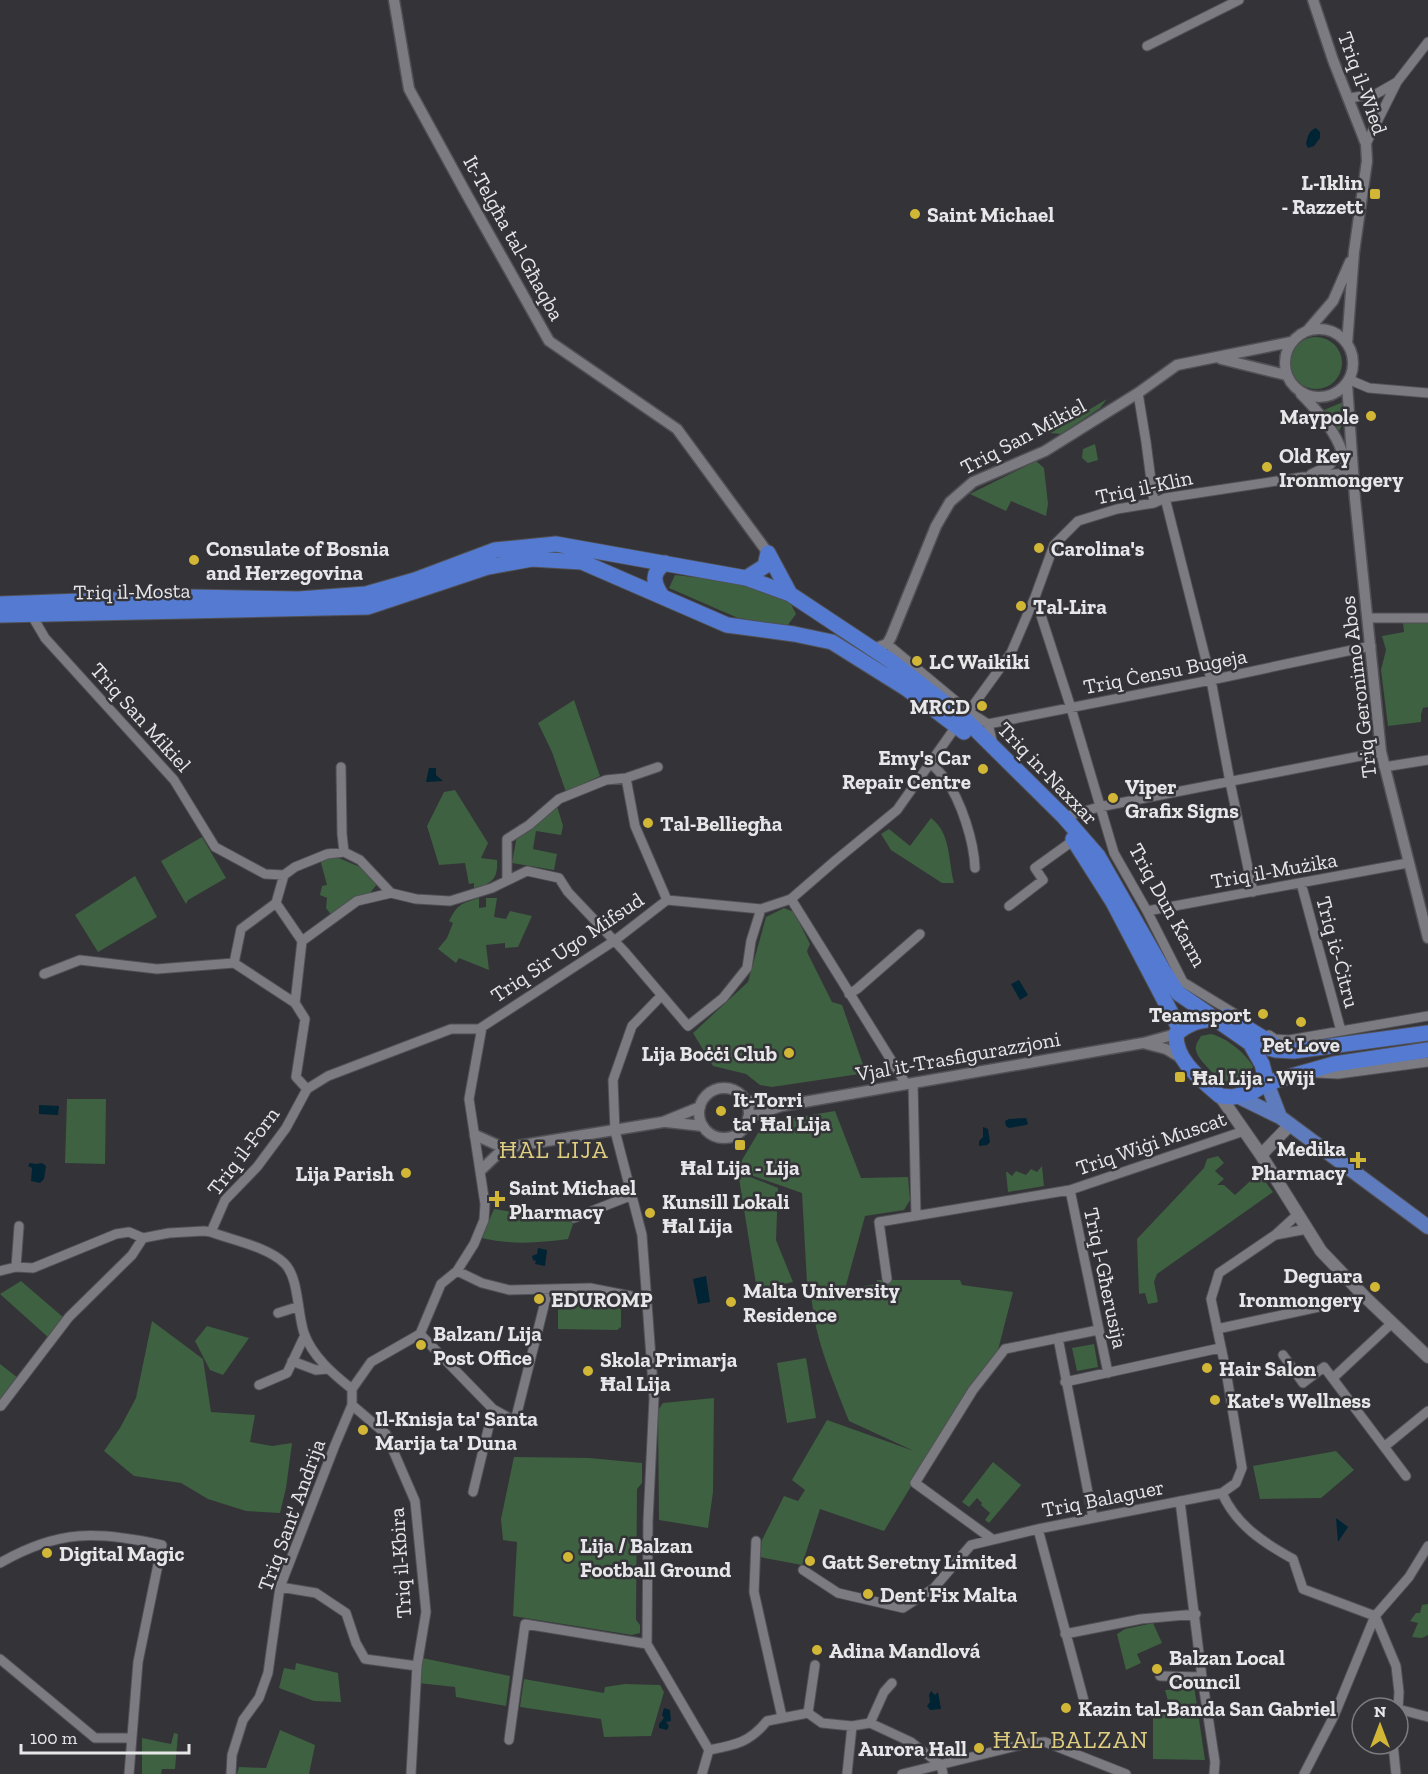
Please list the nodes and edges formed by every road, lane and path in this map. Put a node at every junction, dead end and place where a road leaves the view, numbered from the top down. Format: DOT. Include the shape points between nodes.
graph roads {
  1 [pos="394,0"];
  2 [pos="1239,0"];
  3 [pos="1313,0"];
  4 [pos="1428,42"];
  5 [pos="1147,46"];
  6 [pos="1397,82"];
  7 [pos="1349,98"];
  8 [pos="1366,144"];
  9 [pos="1354,252"];
  10 [pos="1308,330"];
  11 [pos="1291,342"];
  12 [pos="1347,344"];
  13 [pos="1215,357"];
  14 [pos="1286,375"];
  15 [pos="1348,382"];
  16 [pos="1298,390"];
  17 [pos="1138,393"];
  18 [pos="1428,393"];
  19 [pos="1341,451"];
  20 [pos="1346,473"];
  21 [pos="1303,477"];
  22 [pos="1166,498"];
  23 [pos="1355,499"];
  24 [pos="1154,503"];
  25 [pos="768,553"];
  26 [pos="581,555"];
  27 [pos="665,563"];
  28 [pos="746,578"];
  29 [pos="662,596"];
  30 [pos="795,597"];
  31 [pos="1035,597"];
  32 [pos="0,604"];
  33 [pos="31,614"];
  34 [pos="0,615"];
  35 [pos="1369,618"];
  36 [pos="1428,618"];
  37 [pos="794,634"];
  38 [pos="1371,646"];
  39 [pos="891,649"];
  40 [pos="1211,680"];
  41 [pos="1071,708"];
  42 [pos="963,718"];
  43 [pos="988,724"];
  44 [pos="994,746"];
  45 [pos="1381,752"];
  46 [pos="1428,760"];
  47 [pos="930,762"];
  48 [pos="1384,766"];
  49 [pos="341,767"];
  50 [pos="658,767"];
  51 [pos="627,778"];
  52 [pos="1230,782"];
  53 [pos="1099,807"];
  54 [pos="1064,817"];
  55 [pos="1074,840"];
  56 [pos="344,852"];
  57 [pos="1408,863"];
  58 [pos="975,868"];
  59 [pos="284,875"];
  60 [pos="507,880"];
  61 [pos="1301,883"];
  62 [pos="1253,892"];
  63 [pos="391,893"];
  64 [pos="791,899"];
  65 [pos="667,900"];
  66 [pos="276,903"];
  67 [pos="1009,906"];
  68 [pos="761,909"];
  69 [pos="1147,911"];
  70 [pos="920,934"];
  71 [pos="1428,938"];
  72 [pos="614,940"];
  73 [pos="302,941"];
  74 [pos="234,963"];
  75 [pos="1163,970"];
  76 [pos="44,974"];
  77 [pos="849,994"];
  78 [pos="661,996"];
  79 [pos="295,1003"];
  80 [pos="1428,1016"];
  81 [pos="1216,1019"];
  82 [pos="482,1027"];
  83 [pos="1341,1031"];
  84 [pos="1178,1032"];
  85 [pos="1428,1033"];
  86 [pos="1143,1043"];
  87 [pos="1250,1043"];
  88 [pos="1299,1050"];
  89 [pos="1428,1050"];
  90 [pos="1183,1059"];
  91 [pos="1428,1062"];
  92 [pos="1304,1073"];
  93 [pos="909,1083"];
  94 [pos="1267,1083"];
  95 [pos="307,1089"];
  96 [pos="1220,1096"];
  97 [pos="1238,1096"];
  98 [pos="746,1101"];
  99 [pos="781,1106"];
  100 [pos="700,1107"];
  101 [pos="748,1118"];
  102 [pos="1285,1121"];
  103 [pos="663,1122"];
  104 [pos="703,1126"];
  105 [pos="615,1131"];
  106 [pos="1244,1131"];
  107 [pos="475,1135"];
  108 [pos="504,1148"];
  109 [pos="1261,1155"];
  110 [pos="481,1170"];
  111 [pos="1070,1190"];
  112 [pos="630,1196"];
  113 [pos="1298,1214"];
  114 [pos="916,1216"];
  115 [pos="574,1218"];
  116 [pos="19,1226"];
  117 [pos="1428,1227"];
  118 [pos="1307,1229"];
  119 [pos="211,1232"];
  120 [pos="1275,1235"];
  121 [pos="143,1238"];
  122 [pos="16,1267"];
  123 [pos="0,1271"];
  124 [pos="457,1271"];
  125 [pos="887,1279"];
  126 [pos="548,1290"];
  127 [pos="1365,1297"];
  128 [pos="646,1299"];
  129 [pos="297,1307"];
  130 [pos="278,1313"];
  131 [pos="1392,1323"];
  132 [pos="1217,1329"];
  133 [pos="1098,1330"];
  134 [pos="420,1334"];
  135 [pos="305,1335"];
  136 [pos="1058,1338"];
  137 [pos="1220,1348"];
  138 [pos="1283,1355"];
  139 [pos="1428,1357"];
  140 [pos="292,1361"];
  141 [pos="327,1369"];
  142 [pos="1108,1373"];
  143 [pos="1333,1378"];
  144 [pos="1065,1382"];
  145 [pos="260,1385"];
  146 [pos="351,1389"];
  147 [pos="352,1405"];
  148 [pos="1,1406"];
  149 [pos="492,1409"];
  150 [pos="1428,1411"];
  151 [pos="1384,1447"];
  152 [pos="1406,1476"];
  153 [pos="473,1492"];
  154 [pos="1222,1493"];
  155 [pos="1180,1501"];
  156 [pos="1093,1518"];
  157 [pos="1038,1529"];
  158 [pos="992,1539"];
  159 [pos="756,1541"];
  160 [pos="1428,1546"];
  161 [pos="0,1563"];
  162 [pos="803,1570"];
  163 [pos="280,1587"];
  164 [pos="1196,1614"];
  165 [pos="1375,1617"];
  166 [pos="1065,1634"];
  167 [pos="647,1644"];
  168 [pos="0,1659"];
  169 [pos="815,1665"];
  170 [pos="417,1666"];
  171 [pos="1160,1676"];
  172 [pos="1202,1677"];
  173 [pos="892,1683"];
  174 [pos="1397,1696"];
  175 [pos="1084,1701"];
  176 [pos="1410,1712"];
  177 [pos="808,1713"];
  178 [pos="782,1717"];
  179 [pos="1428,1717"];
  180 [pos="870,1723"];
  181 [pos="852,1726"];
  182 [pos="132,1738"];
  183 [pos="509,1740"];
  184 [pos="709,1750"];
  185 [pos="1394,1756"];
  186 [pos="942,1770"];
  187 [pos="129,1774"];
  188 [pos="231,1774"];
  189 [pos="411,1774"];
  190 [pos="702,1774"];
  191 [pos="848,1774"];
  192 [pos="902,1774"];
  193 [pos="1125,1774"];
  194 [pos="1214,1774"];
  195 [pos="1304,1774"];
  196 [pos="1396,1774"];
  1 -- 25 [label="street, It-Telgħa tal-Għaqba" via="409,88 549,341 677,429"];
  2 -- 5 [label="street"];
  3 -- 7 [label="street, Triq il-Wied"];
  4 -- 6 [label="street"];
  6 -- 7 [label="street" via="1376,94"];
  6 -- 8 [label="street"];
  7 -- 8 [label="street, Triq il-Wied"];
  8 -- 9 [label="street, Triq il-Wied"];
  9 -- 10 [label="street, Triq il-Wied" via="1334,301"];
  9 -- 12 [label="street, Triq il-Wied"];
  10 -- 11 [label="street"];
  10 -- 12 [label="street" via="1329,330"];
  11 -- 13 [label="street, Triq San Mikiel"];
  11 -- 14 [label="street" via="1285,358"];
  12 -- 15 [label="street" via="1354,358"];
  13 -- 14 [label="street, Triq San Mikiel"];
  13 -- 17 [label="street, Triq San Mikiel" via="1177,365"];
  14 -- 16 [label="street"];
  15 -- 16 [label="street" via="1340,391 1319,398"];
  15 -- 18 [label="street" via="1369,388"];
  15 -- 23 [label="street, Triq Geronimo Abos"];
  16 -- 19 [label="street, Triq Geronimo Abos" via="1318,412"];
  17 -- 24 [label="street"];
  17 -- 39 [label="street, Triq San Mikiel" via="1045,451 973,482 950,502 936,526"];
  19 -- 20 [label="street, Triq Geronimo Abos"];
  19 -- 21 [label="street, Triq il-Klin" via="1330,465"];
  20 -- 21 [label="street, Triq il-Klin"];
  20 -- 23 [label="street, Triq Geronimo Abos"];
  21 -- 22 [label="street, Triq il-Klin"];
  22 -- 24 [label="street, Triq il-Klin"];
  22 -- 40 [label="street"];
  23 -- 35 [label="street, Triq Geronimo Abos"];
  24 -- 31 [label="street, Triq il-Klin" via="1078,521 1054,545"];
  25 -- 28 [label="highway" via="765,566"];
  25 -- 30 [label="highway"];
  26 -- 27 [label="highway, Triq in-Naxxar"];
  26 -- 29 [label="highway, Triq in-Naxxar"];
  26 -- 32 [label="highway, Triq il-Mosta" via="556,544 495,550 366,594 299,599 189,597"];
  26 -- 33 [label="highway, Triq il-Mosta" via="488,567 368,606"];
  27 -- 28 [label="highway, Triq in-Naxxar"];
  27 -- 29 [label="highway" via="654,577"];
  28 -- 30 [label="highway, Triq in-Naxxar"];
  29 -- 37 [label="highway, Triq in-Naxxar" via="727,625"];
  30 -- 37 [label="highway" via="808,615 803,631"];
  30 -- 39 [label="highway, Triq in-Naxxar" via="873,649"];
  31 -- 41 [label="street, Triq Dun Karm"];
  31 -- 42 [label="street, Triq il-Klin" via="1011,653"];
  33 -- 34 [label="highway, Triq il-Mosta"];
  33 -- 59 [label="street, Triq San Mikiel" via="45,638 174,780 215,847 265,874"];
  35 -- 36 [label="street"];
  35 -- 38 [label="street, Triq Geronimo Abos"];
  37 -- 42 [label="highway, Triq in-Naxxar" via="832,642 907,689"];
  38 -- 40 [label="street, Triq Ċensu Bugeja"];
  38 -- 45 [label="street, Triq Geronimo Abos"];
  39 -- 42 [label="highway, Triq in-Naxxar"];
  40 -- 41 [label="street, Triq Ċensu Bugeja"];
  40 -- 52 [label="street"];
  41 -- 43 [label="street, Triq Ċensu Bugeja"];
  41 -- 53 [label="street, Triq Dun Karm"];
  42 -- 43 [label="street, Triq in-Naxxar"];
  42 -- 44 [label="highway, Triq in-Naxxar"];
  42 -- 47 [label="street, Triq Sir Ugo Mifsud"];
  42 -- 55 [label="highway, Triq in-Naxxar"];
  43 -- 44 [label="street"];
  44 -- 54 [label="highway, Triq in-Naxxar"];
  45 -- 48 [label="street, Triq Geronimo Abos"];
  45 -- 52 [label="street"];
  46 -- 48 [label="street"];
  47 -- 58 [label="street" via="946,780 962,812"];
  47 -- 64 [label="street, Triq Sir Ugo Mifsud" via="897,810"];
  48 -- 57 [label="street, Triq Geronimo Abos"];
  49 -- 56 [label="street"];
  50 -- 51 [label="street"];
  51 -- 60 [label="street" via="606,780 559,799 507,839"];
  51 -- 65 [label="street" via="634,826"];
  52 -- 53 [label="street"];
  52 -- 62 [label="street"];
  53 -- 54 [label="street"];
  53 -- 69 [label="street, Triq Dun Karm" via="1113,853"];
  54 -- 75 [label="highway, Triq in-Naxxar" via="1098,856"];
  55 -- 67 [label="street" via="1035,868 1043,880"];
  55 -- 84 [label="highway, Triq in-Naxxar" via="1113,902"];
  56 -- 59 [label="street" via="327,854"];
  56 -- 63 [label="street" via="360,860"];
  57 -- 61 [label="street, Triq il-Mużika"];
  57 -- 71 [label="street, Triq Geronimo Abos"];
  59 -- 66 [label="street"];
  60 -- 63 [label="street" via="450,901 416,900"];
  60 -- 72 [label="street" via="527,872 559,878"];
  61 -- 62 [label="street, Triq il-Mużika"];
  61 -- 83 [label="street, Triq iċ-Ċitru"];
  62 -- 69 [label="street, Triq il-Mużika"];
  63 -- 73 [label="street" via="357,901"];
  64 -- 68 [label="street, Triq Sir Ugo Mifsud"];
  64 -- 77 [label="street"];
  65 -- 68 [label="street, Triq Sir Ugo Mifsud"];
  65 -- 72 [label="street, Triq Sir Ugo Mifsud"];
  66 -- 73 [label="street"];
  66 -- 74 [label="street" via="241,929"];
  68 -- 78 [label="street" via="747,968 723,998 688,1026"];
  69 -- 83 [label="street, Triq Dun Karm" via="1183,982 1275,1039"];
  70 -- 77 [label="street"];
  72 -- 78 [label="street"];
  72 -- 82 [label="street, Triq Sir Ugo Mifsud"];
  73 -- 79 [label="street"];
  74 -- 76 [label="street" via="157,969 80,960"];
  74 -- 79 [label="street"];
  75 -- 81 [label="highway, Triq in-Naxxar" via="1178,993"];
  75 -- 88 [label="highway" via="1181,988 1272,1043"];
  77 -- 93 [label="street"];
  78 -- 105 [label="street" via="632,1026 613,1080"];
  79 -- 95 [label="street" via="306,1019 296,1077"];
  80 -- 83 [label="street, Triq Dun Karm"];
  81 -- 84 [label="highway" via="1196,1021"];
  81 -- 87 [label="highway, Triq in-Naxxar"];
  82 -- 95 [label="street" via="451,1029 328,1076"];
  82 -- 107 [label="street, Triq Sir Ugo Mifsud" via="469,1099"];
  84 -- 86 [label="street, Vjal it-Trasfigurazzjoni"];
  84 -- 90 [label="highway, Triq in-Naxxar" via="1175,1045"];
  85 -- 88 [label="highway"];
  86 -- 90 [label="street, Vjal it-Trasfigurazzjoni"];
  86 -- 93 [label="street, Vjal it-Trasfigurazzjoni"];
  87 -- 88 [label="highway" via="1276,1050"];
  87 -- 94 [label="highway, Triq in-Naxxar"];
  89 -- 92 [label="highway" via="1334,1064"];
  90 -- 96 [label="highway, Triq in-Naxxar"];
  91 -- 92 [label="street" via="1338,1074"];
  92 -- 94 [label="highway"];
  93 -- 99 [label="street, Vjal it-Trasfigurazzjoni"];
  93 -- 114 [label="street"];
  94 -- 97 [label="highway"];
  94 -- 102 [label="main road, Triq in-Naxxar"];
  95 -- 119 [label="street, Triq il-Forn" via="286,1128 257,1167 225,1200"];
  96 -- 97 [label="highway"];
  96 -- 106 [label="main road"];
  97 -- 102 [label="main road"];
  98 -- 99 [label="street, Vjal it-Trasfigurazzjoni"];
  98 -- 100 [label="street, Vjal it-Trasfigurazzjoni" via="734,1090 719,1089 705,1096"];
  98 -- 101 [label="street"];
  99 -- 101 [label="street, Vjal it-Trasfigurazzjoni"];
  100 -- 103 [label="street, Vjal it-Trasfigurazzjoni"];
  100 -- 104 [label="street"];
  101 -- 104 [label="street, Vjal it-Trasfigurazzjoni" via="740,1132 726,1138"];
  102 -- 109 [label="main road"];
  102 -- 117 [label="main road"];
  103 -- 104 [label="street, Vjal it-Trasfigurazzjoni"];
  103 -- 105 [label="street, Vjal it-Trasfigurazzjoni"];
  105 -- 108 [label="street, Vjal it-Trasfigurazzjoni"];
  105 -- 112 [label="street"];
  106 -- 109 [label="main road"];
  106 -- 111 [label="street, Triq Wiġi Muscat"];
  107 -- 108 [label="street"];
  107 -- 110 [label="street, Triq Sir Ugo Mifsud"];
  108 -- 110 [label="street"];
  109 -- 113 [label="main road"];
  110 -- 124 [label="street" via="484,1220"];
  111 -- 114 [label="street, Triq Wiġi Muscat"];
  111 -- 133 [label="street, Triq l-Għerusija"];
  112 -- 115 [label="street"];
  112 -- 128 [label="street" via="642,1235"];
  113 -- 118 [label="main road"];
  113 -- 120 [label="street"];
  114 -- 125 [label="street, Triq Wiġi Muscat" via="879,1222"];
  116 -- 122 [label="street"];
  118 -- 120 [label="street"];
  118 -- 127 [label="main road" via="1321,1251"];
  119 -- 121 [label="street"];
  119 -- 129 [label="street" via="270,1253 285,1263 296,1286"];
  120 -- 132 [label="street" via="1219,1273 1211,1299"];
  121 -- 122 [label="street" via="129,1232 116,1234 33,1268"];
  121 -- 148 [label="street" via="132,1255 69,1317"];
  122 -- 123 [label="street"];
  124 -- 126 [label="street" via="509,1290"];
  124 -- 134 [label="street" via="441,1284"];
  126 -- 128 [label="street" via="590,1288"];
  126 -- 149 [label="street" via="515,1421"];
  127 -- 131 [label="main road"];
  127 -- 132 [label="street"];
  128 -- 167 [label="street" via="654,1398"];
  129 -- 130 [label="street"];
  129 -- 135 [label="street"];
  131 -- 139 [label="main road"];
  131 -- 143 [label="street"];
  132 -- 137 [label="street"];
  133 -- 136 [label="street"];
  133 -- 142 [label="street, Triq l-Għerusija"];
  134 -- 146 [label="street" via="371,1362"];
  134 -- 149 [label="street"];
  135 -- 140 [label="street"];
  135 -- 141 [label="street"];
  136 -- 144 [label="street"];
  136 -- 158 [label="street" via="1005,1349 973,1390 915,1483"];
  137 -- 142 [label="street"];
  137 -- 154 [label="street" via="1242,1468 1236,1483"];
  138 -- 143 [label="street" via="1303,1383 1324,1367"];
  140 -- 141 [label="street" via="315,1370"];
  140 -- 145 [label="street" via="287,1373"];
  141 -- 146 [label="street"];
  142 -- 144 [label="street"];
  143 -- 151 [label="street"];
  144 -- 156 [label="street"];
  146 -- 147 [label="street"];
  147 -- 163 [label="street, Triq Sant' Andrija"];
  147 -- 170 [label="street, Triq il-Kbira" via="386,1434 415,1501 426,1612"];
  149 -- 153 [label="street"];
  150 -- 151 [label="street"];
  151 -- 152 [label="street"];
  154 -- 155 [label="street, Triq Balaguer"];
  154 -- 165 [label="street" via="1228,1509 1262,1541 1293,1559 1303,1589"];
  155 -- 156 [label="street, Triq Balaguer"];
  155 -- 164 [label="street"];
  156 -- 157 [label="street, Triq Balaguer"];
  157 -- 158 [label="street, Triq Balaguer"];
  157 -- 166 [label="street"];
  158 -- 162 [label="street, Triq Balaguer" via="971,1545 934,1588 903,1608 838,1593"];
  159 -- 178 [label="street" via="754,1592"];
  160 -- 165 [label="street" via="1409,1577"];
  161 -- 182 [label="street" via="44,1543 80,1534 119,1535 162,1545 138,1662"];
  163 -- 170 [label="street" via="316,1593 346,1613 365,1659"];
  163 -- 188 [label="street, Triq Sant' Andrija" via="268,1673 259,1698 243,1720 232,1755"];
  164 -- 166 [label="street" via="1141,1618"];
  164 -- 172 [label="street"];
  165 -- 174 [label="street" via="1396,1666"];
  165 -- 195 [label="street" via="1334,1716"];
  166 -- 175 [label="street"];
  167 -- 183 [label="street" via="525,1624"];
  167 -- 184 [label="street"];
  168 -- 182 [label="street" via="95,1738"];
  169 -- 177 [label="street"];
  170 -- 189 [label="street, Triq il-Kbira"];
  171 -- 172 [label="street"];
  172 -- 194 [label="street"];
  173 -- 180 [label="street"];
  176 -- 179 [label="street"];
  177 -- 178 [label="street"];
  177 -- 181 [label="street" via="822,1723"];
  178 -- 184 [label="street" via="767,1721 756,1734 740,1743"];
  180 -- 181 [label="street"];
  180 -- 186 [label="street" via="911,1742"];
  181 -- 191 [label="street"];
  182 -- 187 [label="street"];
  184 -- 190 [label="street"];
  185 -- 196 [label="street"];
  186 -- 192 [label="street"];
  186 -- 193 [label="street" via="1029,1743 1045,1742"];
}
